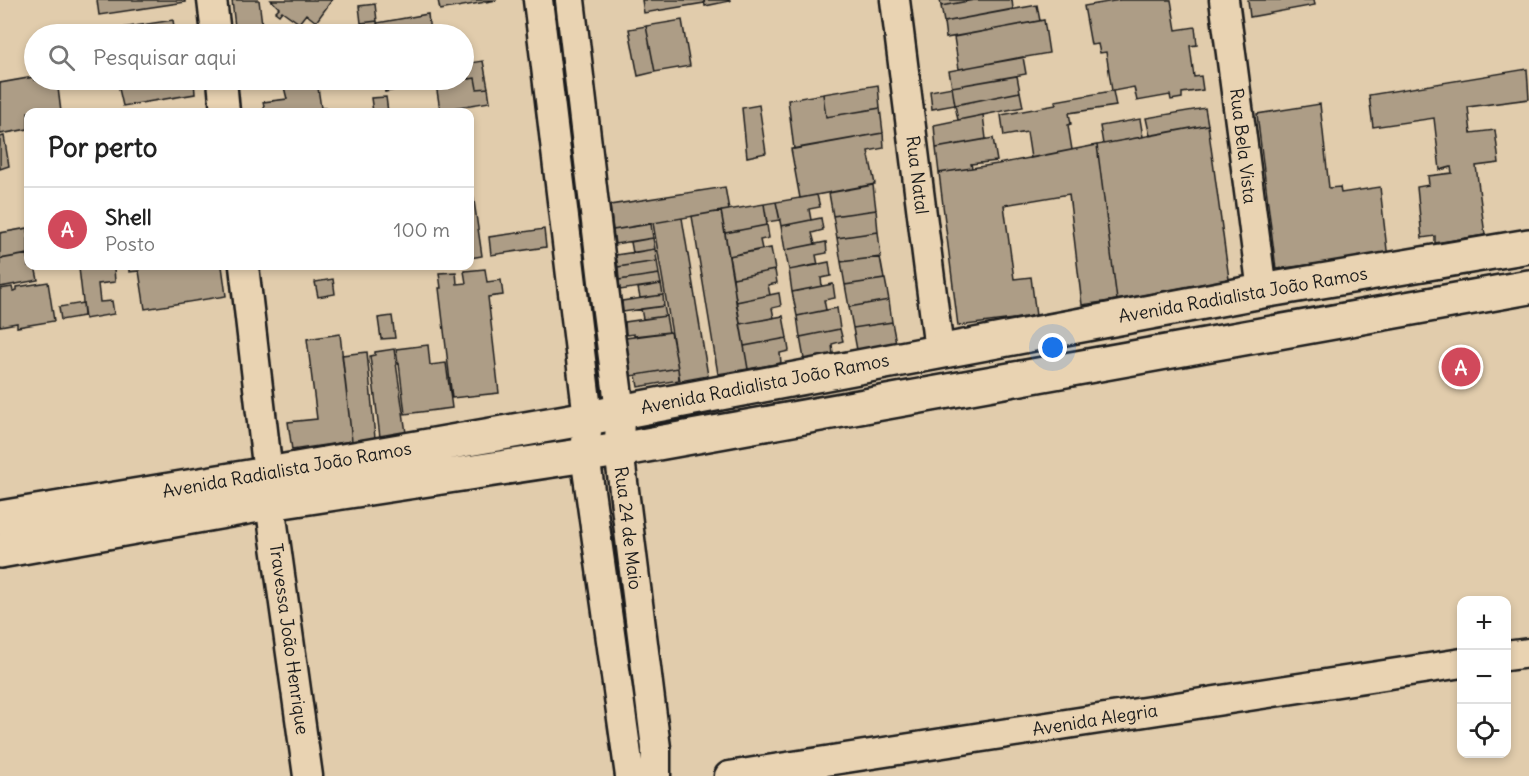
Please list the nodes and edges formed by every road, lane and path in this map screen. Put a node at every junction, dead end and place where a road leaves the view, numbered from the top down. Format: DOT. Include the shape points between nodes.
graph roads {
  1 [pos="212,0"];
  2 [pos="538,0"];
  3 [pos="570,0"];
  4 [pos="895,0"];
  5 [pos="1224,0"];
  6 [pos="215,24"];
  7 [pos="223,90"];
  8 [pos="225,108"];
  9 [pos="1529,246"];
  10 [pos="244,270"];
  11 [pos="603,281"];
  12 [pos="573,285"];
  13 [pos="1529,287"];
  14 [pos="1262,291"];
  15 [pos="939,350"];
  16 [pos="620,411"];
  17 [pos="588,418"];
  18 [pos="619,450"];
  19 [pos="585,455"];
  20 [pos="269,488"];
  21 [pos="0,518"];
  22 [pos="0,551"];
  23 [pos="1529,653"];
  24 [pos="1511,655"];
  25 [pos="1457,664"];
  26 [pos="308,776"];
  27 [pos="630,776"];
  28 [pos="656,776"];
  29 [pos="729,776"];
  1 -- 6 [label="street"];
  2 -- 12 [label="street, Rua 24 de Maio"];
  3 -- 11 [label="street, Rua 24 de Maio"];
  4 -- 15 [label="street, Rua Natal"];
  5 -- 14 [label="street, Rua Bela Vista"];
  7 -- 8 [label="street"];
  9 -- 14 [label="main road, Avenida Radialista João Ramos"];
  10 -- 20 [label="street, Travessa João Henrique"];
  11 -- 12 [label="street"];
  11 -- 16 [label="street, Rua 24 de Maio"];
  12 -- 17 [label="street, Rua 24 de Maio"];
  13 -- 18 [label="main road, Avenida Radialista João Ramos"];
  14 -- 15 [label="main road, Avenida Radialista João Ramos"];
  15 -- 16 [label="main road, Avenida Radialista João Ramos"];
  16 -- 17 [label="main road, Avenida Radialista João Ramos"];
  16 -- 18 [label="street, Rua 24 de Maio"];
  17 -- 19 [label="street, Rua 24 de Maio"];
  17 -- 20 [label="main road, Avenida Radialista João Ramos"];
  18 -- 19 [label="main road, Avenida Radialista João Ramos"];
  18 -- 28 [label="street, Rua 24 de Maio" via="656,748"];
  19 -- 20 [label="main road, Avenida Radialista João Ramos"];
  19 -- 27 [label="street, Rua 24 de Maio"];
  20 -- 21 [label="main road, Avenida Radialista João Ramos"];
  20 -- 22 [label="main road, Avenida Radialista João Ramos"];
  20 -- 26 [label="street, Travessa João Henrique"];
  23 -- 24 [label="street"];
  25 -- 29 [label="street, Avenida Alegria"];
}
